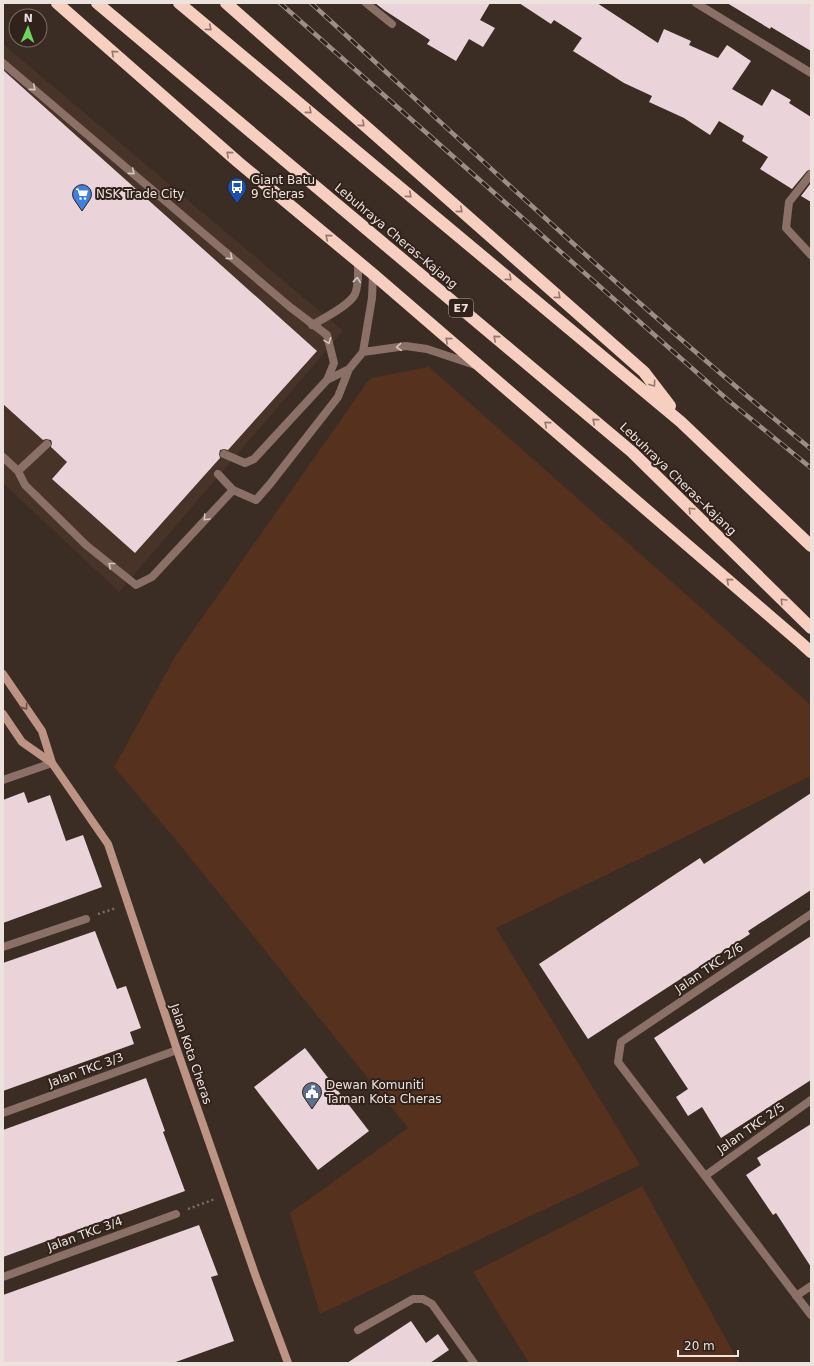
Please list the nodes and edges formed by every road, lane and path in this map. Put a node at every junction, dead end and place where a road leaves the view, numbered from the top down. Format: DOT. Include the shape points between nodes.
graph roads {
  1 [pos="57,3"];
  2 [pos="97,3"];
  3 [pos="179,3"];
  4 [pos="226,3"];
  5 [pos="366,3"];
  6 [pos="696,3"];
  7 [pos="392,24"];
  8 [pos="3,62"];
  9 [pos="811,73"];
  10 [pos="811,174"];
  11 [pos="811,255"];
  12 [pos="358,263"];
  13 [pos="372,274"];
  14 [pos="312,325"];
  15 [pos="364,352"];
  16 [pos="477,366"];
  17 [pos="349,369"];
  18 [pos="327,380"];
  19 [pos="681,422"];
  20 [pos="47,444"];
  21 [pos="224,454"];
  22 [pos="3,457"];
  23 [pos="18,471"];
  24 [pos="218,474"];
  25 [pos="233,490"];
  26 [pos="811,546"];
  27 [pos="811,628"];
  28 [pos="811,652"];
  29 [pos="3,674"];
  30 [pos="3,714"];
  31 [pos="52,763"];
  32 [pos="3,780"];
  33 [pos="128,903"];
  34 [pos="811,914"];
  35 [pos="86,919"];
  36 [pos="3,947"];
  37 [pos="176,1050"];
  38 [pos="811,1100"];
  39 [pos="3,1113"];
  40 [pos="705,1176"];
  41 [pos="227,1194"];
  42 [pos="176,1214"];
  43 [pos="3,1277"];
  44 [pos="811,1286"];
  45 [pos="796,1296"];
  46 [pos="811,1315"];
  47 [pos="358,1330"];
  48 [pos="288,1363"];
  49 [pos="474,1363"];
  12 -- 1 [label="highway, one-way" via="238,162"];
  27 -- 2 [label="highway, Lebuhraya Cheras–Kajang / E7, one-way" via="632,452"];
  3 -- 19 [label="highway, one-way"];
  4 -- 19 [label="highway, one-way" via="644,372"];
  5 -- 7 [label="street"];
  6 -- 9 [label="street"];
  8 -- 14 [label="street, one-way"];
  10 -- 11 [label="street" via="789,202 786,228"];
  12 -- 13 [label="highway"];
  14 -- 12 [label="street, one-way" via="346,304 355,294"];
  13 -- 15 [label="street" via="372,298"];
  16 -- 13 [label="highway, one-way"];
  14 -- 18 [label="street, one-way" via="326,335 330,347 334,362"];
  16 -- 15 [label="street, one-way" via="427,349 406,346"];
  15 -- 17 [label="street"];
  28 -- 16 [label="highway, one-way"];
  17 -- 18 [label="street"];
  17 -- 25 [label="street" via="338,397 256,500"];
  18 -- 21 [label="street" via="254,459 245,463"];
  19 -- 26 [label="highway"];
  20 -- 23 [label="street"];
  22 -- 23 [label="street"];
  25 -- 23 [label="street, one-way" via="152,576 136,585 86,545 58,518 25,485"];
  24 -- 25 [label="street"];
  29 -- 31 [label="street, Jalan Kota Cheras, one-way" via="42,731"];
  30 -- 31 [label="street, Jalan Kota Cheras" via="22,742"];
  31 -- 32 [label="street"];
  31 -- 33 [label="street, Jalan Kota Cheras" via="108,844"];
  33 -- 35 [label="path"];
  33 -- 37 [label="street, Jalan Kota Cheras"];
  34 -- 40 [label="street, Jalan TKC 2/6" via="621,1042 618,1062"];
  35 -- 36 [label="street"];
  37 -- 39 [label="street, Jalan TKC 3/3"];
  37 -- 41 [label="street, Jalan Kota Cheras"];
  38 -- 40 [label="street, Jalan TKC 2/5"];
  40 -- 45 [label="street"];
  41 -- 42 [label="path"];
  41 -- 48 [label="street, Jalan Kota Cheras"];
  42 -- 43 [label="street, Jalan TKC 3/4"];
  44 -- 45 [label="street"];
  45 -- 46 [label="street"];
  47 -- 49 [label="street" via="412,1300 423,1299 432,1304"];
}
